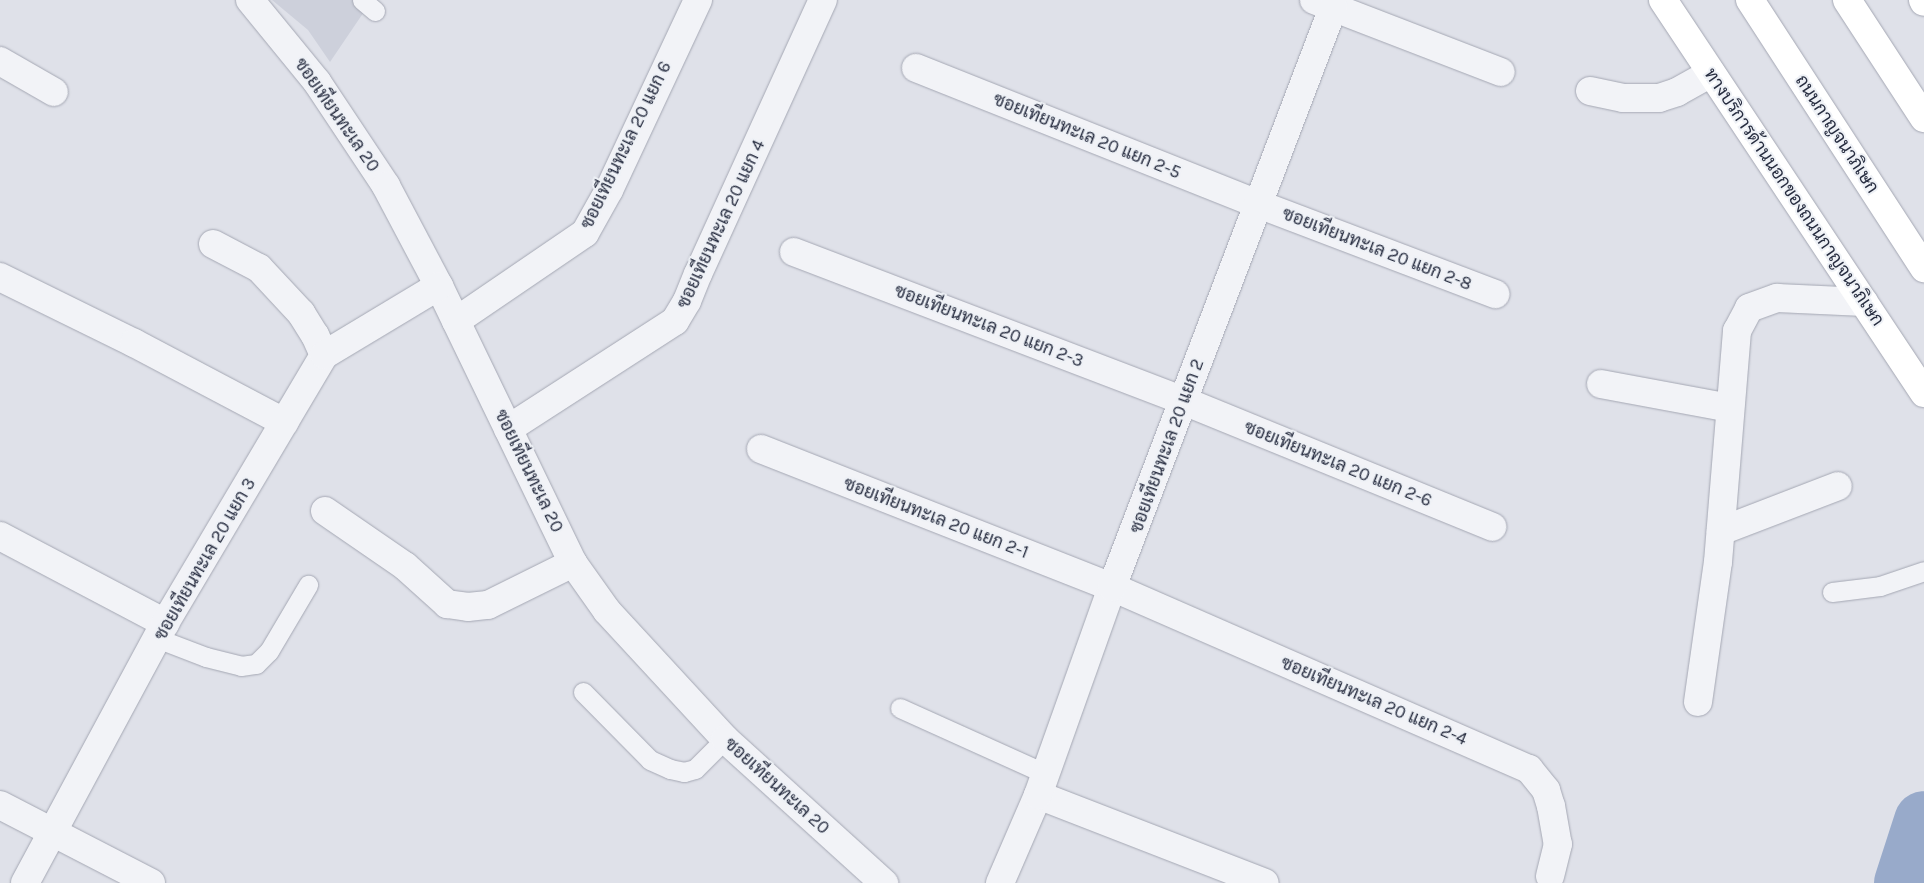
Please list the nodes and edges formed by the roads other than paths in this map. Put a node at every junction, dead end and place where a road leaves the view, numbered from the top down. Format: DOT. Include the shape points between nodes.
graph roads {
  1 [pos="250,0"];
  2 [pos="698,0"];
  3 [pos="823,0"];
  4 [pos="1663,0"];
  5 [pos="1750,0"];
  6 [pos="1847,0"];
  7 [pos="1323,4"];
  8 [pos="0,61"];
  9 [pos="916,68"];
  10 [pos="1501,72"];
  11 [pos="1712,73"];
  12 [pos="1590,91"];
  13 [pos="54,92"];
  14 [pos="1924,118"];
  15 [pos="1258,204"];
  16 [pos="213,244"];
  17 [pos="794,252"];
  18 [pos="1924,268"];
  19 [pos="0,277"];
  20 [pos="439,286"];
  21 [pos="1495,294"];
  22 [pos="1864,302"];
  23 [pos="456,321"];
  24 [pos="324,356"];
  25 [pos="1601,384"];
  26 [pos="1924,393"];
  27 [pos="1184,401"];
  28 [pos="1730,408"];
  29 [pos="284,422"];
  30 [pos="508,429"];
  31 [pos="761,449"];
  32 [pos="1838,486"];
  33 [pos="326,511"];
  34 [pos="1492,527"];
  35 [pos="1721,531"];
  36 [pos="0,536"];
  37 [pos="573,563"];
  38 [pos="1924,571"];
  39 [pos="308,585"];
  40 [pos="1112,587"];
  41 [pos="1832,592"];
  42 [pos="162,631"];
  43 [pos="583,692"];
  44 [pos="1698,702"];
  45 [pos="900,708"];
  46 [pos="725,739"];
  47 [pos="1042,784"];
  48 [pos="0,805"];
  49 [pos="54,832"];
  50 [pos="1550,876"];
  51 [pos="25,883"];
  52 [pos="151,883"];
  53 [pos="884,883"];
  54 [pos="1000,883"];
  55 [pos="1265,883"];
  1 -- 20 [label="street, ซอยเทียนทะเล 20" via="322,90 386,186"];
  2 -- 23 [label="street, ซอยเทียนทะเล 20 แยก 6" via="609,190 585,233"];
  3 -- 30 [label="street, ซอยเทียนทะเล 20 แยก 4" via="687,301 675,320"];
  4 -- 11 [label="main road, ทางบริการด้านนอกของถนนกาญจนาภิเษก"];
  5 -- 18 [label="main road, ถนนกาญจนาภิเษก"];
  6 -- 14 [label="main road"];
  7 -- 10 [label="street"];
  7 -- 15 [label="street, ซอยเทียนทะเล 20 แยก 2"];
  8 -- 13 [label="street"];
  9 -- 15 [label="street, ซอยเทียนทะเล 20 แยก 2-5"];
  11 -- 12 [label="street" via="1659,98 1623,98"];
  11 -- 22 [label="main road, ทางบริการด้านนอกของถนนกาญจนาภิเษก"];
  15 -- 21 [label="street, ซอยเทียนทะเล 20 แยก 2-8"];
  15 -- 27 [label="street, ซอยเทียนทะเล 20 แยก 2"];
  16 -- 24 [label="street" via="259,268 301,313"];
  17 -- 27 [label="street, ซอยเทียนทะเล 20 แยก 2-3"];
  19 -- 29 [label="street"];
  20 -- 23 [label="street, ซอยเทียนทะเล 20"];
  20 -- 24 [label="street, ซอยเทียนทะเล 20 แยก 3"];
  22 -- 26 [label="main road, ทางบริการด้านนอกของถนนกาญจนาภิเษก"];
  22 -- 28 [label="street" via="1777,298 1749,308 1737,332"];
  23 -- 30 [label="street, ซอยเทียนทะเล 20"];
  24 -- 29 [label="street, ซอยเทียนทะเล 20 แยก 3"];
  25 -- 28 [label="street"];
  27 -- 34 [label="street, ซอยเทียนทะเล 20 แยก 2-6"];
  27 -- 40 [label="street, ซอยเทียนทะเล 20 แยก 2"];
  28 -- 35 [label="street"];
  29 -- 42 [label="street, ซอยเทียนทะเล 20 แยก 3"];
  30 -- 37 [label="street, ซอยเทียนทะเล 20"];
  31 -- 40 [label="street, ซอยเทียนทะเล 20 แยก 2-1"];
  32 -- 35 [label="street"];
  33 -- 37 [label="street" via="405,566 446,604 488,605"];
  35 -- 44 [label="street"];
  36 -- 42 [label="street"];
  37 -- 46 [label="street, ซอยเทียนทะเล 20" via="607,611"];
  38 -- 41 [label="lane" via="1880,586"];
  39 -- 42 [label="lane" via="269,651 256,664 242,666 224,662"];
  40 -- 47 [label="street, ซอยเทียนทะเล 20 แยก 2"];
  40 -- 50 [label="street, ซอยเทียนทะเล 20 แยก 2-4" via="1529,769 1546,790 1551,806 1558,844"];
  42 -- 49 [label="street, ซอยเทียนทะเล 20 แยก 3"];
  43 -- 46 [label="lane" via="650,760 670,769 684,772 695,769"];
  45 -- 47 [label="lane"];
  46 -- 53 [label="street, ซอยเทียนทะเล 20"];
  47 -- 54 [label="street, ซอยเทียนทะเล 20 แยก 2"];
  47 -- 55 [label="street"];
  48 -- 49 [label="street"];
  49 -- 51 [label="street, ซอยเทียนทะเล 20 แยก 3"];
  49 -- 52 [label="street"];
}
